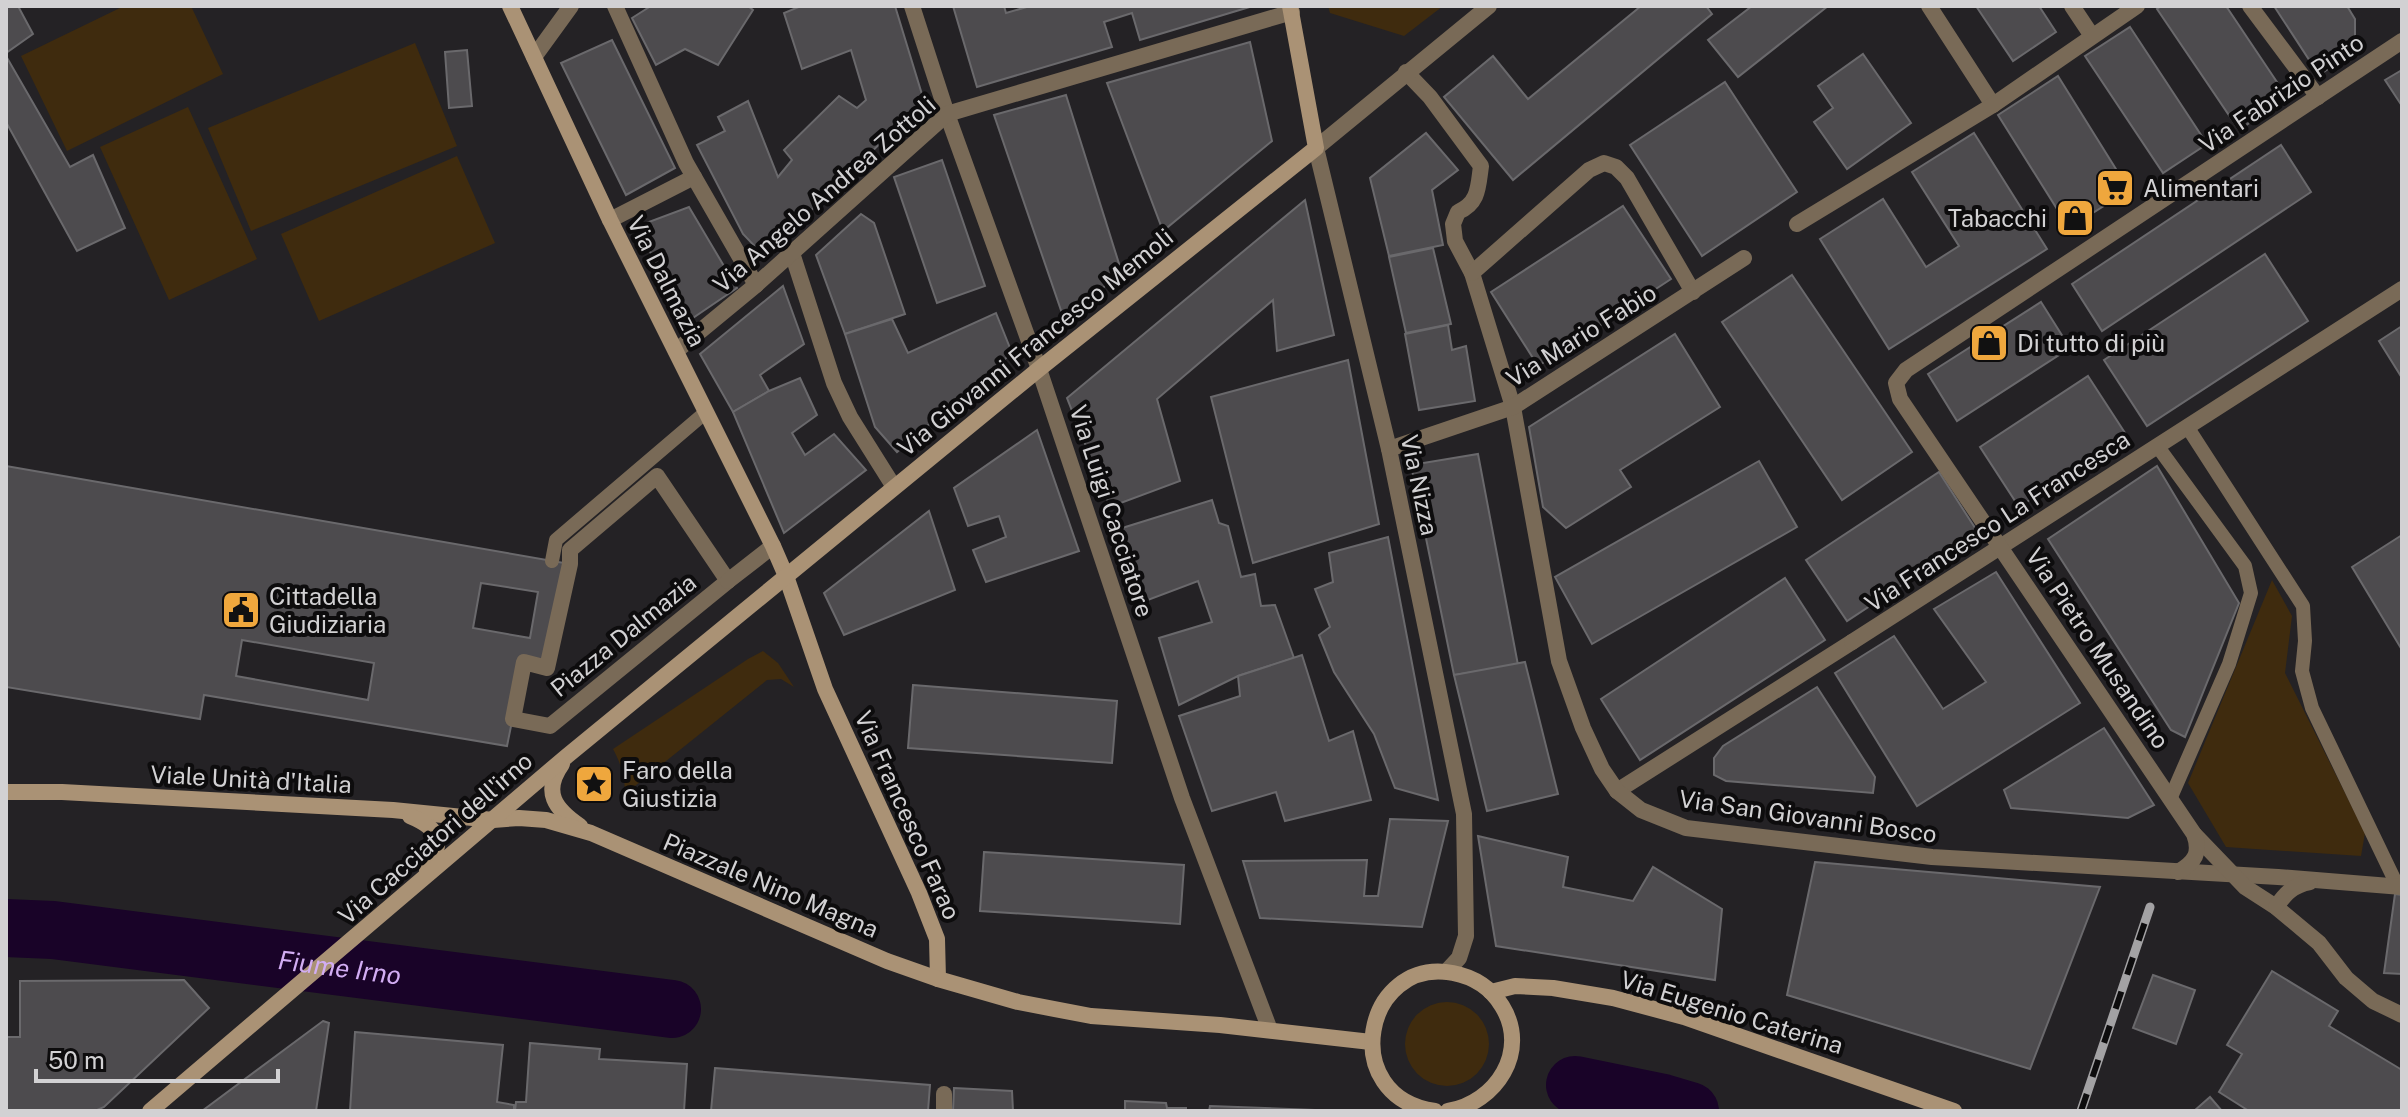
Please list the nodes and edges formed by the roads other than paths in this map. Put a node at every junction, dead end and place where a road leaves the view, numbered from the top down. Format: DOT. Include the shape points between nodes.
graph roads {
  1 [pos="510,6"];
  2 [pos="571,6"];
  3 [pos="615,6"];
  4 [pos="912,6"];
  5 [pos="1489,6"];
  6 [pos="1929,6"];
  7 [pos="2072,6"];
  8 [pos="2137,6"];
  9 [pos="2250,6"];
  10 [pos="1291,9"];
  11 [pos="2092,36"];
  12 [pos="2402,41"];
  13 [pos="534,57"];
  14 [pos="1406,72"];
  15 [pos="2318,97"];
  16 [pos="1993,105"];
  17 [pos="947,114"];
  18 [pos="1316,148"];
  19 [pos="694,177"];
  20 [pos="610,220"];
  21 [pos="1797,224"];
  22 [pos="792,253"];
  23 [pos="1744,258"];
  24 [pos="1472,273"];
  25 [pos="756,285"];
  26 [pos="2402,289"];
  27 [pos="1693,292"];
  28 [pos="676,351"];
  29 [pos="1039,369"];
  30 [pos="1906,370"];
  31 [pos="1513,407"];
  32 [pos="706,412"];
  33 [pos="2188,428"];
  34 [pos="2158,447"];
  35 [pos="1389,449"];
  36 [pos="894,487"];
  37 [pos="773,546"];
  38 [pos="2000,547"];
  39 [pos="552,561"];
  40 [pos="786,576"];
  41 [pos="728,581"];
  42 [pos="567,756"];
  43 [pos="1617,791"];
  44 [pos="6,792"];
  45 [pos="2171,797"];
  46 [pos="393,810"];
  47 [pos="493,820"];
  48 [pos="591,833"];
  49 [pos="2194,834"];
  50 [pos="2178,872"];
  51 [pos="2233,875"];
  52 [pos="2331,882"];
  53 [pos="414,887"];
  54 [pos="2400,887"];
  55 [pos="2276,907"];
  56 [pos="1446,972"];
  57 [pos="938,979"];
  58 [pos="1491,992"];
  59 [pos="2402,1015"];
  60 [pos="1270,1030"];
  61 [pos="1371,1042"];
  62 [pos="150,1111"];
  63 [pos="1435,1111"];
  64 [pos="1448,1111"];
  65 [pos="1954,1111"];
  1 -- 13 [label="main road, Via Dalmazia"];
  2 -- 13 [label="street"];
  3 -- 19 [label="street"];
  4 -- 17 [label="street, Via Luigi Cacciatore"];
  5 -- 14 [label="street"];
  6 -- 16 [label="street"];
  7 -- 11 [label="street"];
  8 -- 11 [label="street"];
  9 -- 15 [label="street"];
  10 -- 17 [label="street, Via Angelo Andrea Zottoli"];
  10 -- 18 [label="main road, Via Nizza"];
  11 -- 16 [label="street"];
  12 -- 15 [label="street, Via Fabrizio Pinto"];
  13 -- 20 [label="main road, Via Dalmazia"];
  14 -- 18 [label="street"];
  14 -- 24 [label="street, Via San Giovanni Bosco" via="1481,166 1478,191 1453,224 1455,241"];
  15 -- 30 [label="street, Via Fabrizio Pinto"];
  16 -- 21 [label="street"];
  17 -- 22 [label="street, Via Angelo Andrea Zottoli"];
  17 -- 29 [label="street, Via Luigi Cacciatore"];
  18 -- 29 [label="main road, Via Giovanni Francesco Memoli"];
  18 -- 35 [label="street, Via Nizza"];
  19 -- 20 [label="street"];
  19 -- 25 [label="street"];
  20 -- 28 [label="main road, Via Dalmazia"];
  22 -- 25 [label="street, Via Angelo Andrea Zottoli"];
  22 -- 36 [label="street" via="834,383"];
  23 -- 27 [label="street, Via Mario Fabio"];
  24 -- 27 [label="street" via="1589,170 1604,163 1627,178"];
  24 -- 31 [label="street, Via San Giovanni Bosco"];
  25 -- 28 [label="street, Via Angelo Andrea Zottoli"];
  26 -- 33 [label="street, Via Francesco La Francesca"];
  27 -- 31 [label="street, Via Mario Fabio"];
  28 -- 32 [label="main road, Via Dalmazia"];
  29 -- 36 [label="main road, Via Giovanni Francesco Memoli"];
  29 -- 60 [label="street, Via Luigi Cacciatore" via="1182,798"];
  30 -- 38 [label="street, Via Pietro Musandino" via="1896,383 1900,399"];
  31 -- 35 [label="street, Via Mario Fabio"];
  31 -- 43 [label="street, Via San Giovanni Bosco" via="1559,661 1583,728"];
  32 -- 37 [label="main road, Via Dalmazia"];
  32 -- 39 [label="lane" via="556,540"];
  33 -- 34 [label="street, Via Francesco La Francesca"];
  33 -- 54 [label="lane" via="2303,606 2302,671 2312,708"];
  34 -- 38 [label="street, Via Francesco La Francesca"];
  34 -- 45 [label="lane" via="2245,566 2251,593 2229,664"];
  35 -- 56 [label="street, Via Nizza" via="1464,814 1466,936 1459,958"];
  36 -- 40 [label="main road, Via Giovanni Francesco Memoli"];
  37 -- 40 [label="main road, Via Dalmazia"];
  37 -- 41 [label="street, Piazza Dalmazia"];
  38 -- 43 [label="street, Via Francesco La Francesca"];
  38 -- 45 [label="street, Via Pietro Musandino"];
  40 -- 42 [label="main road, Via Cacciatori dell'irno"];
  40 -- 57 [label="main road, Via Francesco Farao" via="825,689 937,939"];
  41 -- 41 [label="street, Piazza Dalmazia" via="657,476 570,550 547,668 524,662 513,719 550,726"];
  42 -- 47 [label="main road, Via Cacciatori dell'irno"];
  42 -- 48 [label="main road, Via Cacciatori dell'irno" via="555,773 555,806"];
  43 -- 50 [label="street, Via San Giovanni Bosco" via="1641,810 1686,828 1932,857"];
  44 -- 46 [label="main road, Viale Unità d'Italia"];
  45 -- 49 [label="street, Via Pietro Musandino"];
  46 -- 47 [label="main road, Viale Unità d'Italia"];
  46 -- 53 [label="main road" via="427,823 439,842 437,854"];
  47 -- 48 [label="main road, Piazzale Nino Magna" via="546,820"];
  47 -- 53 [label="main road, Via Cacciatori dell'irno"];
  48 -- 57 [label="main road, Piazzale Nino Magna"];
  49 -- 50 [label="street" via="2198,852"];
  49 -- 51 [label="street, Via Pietro Musandino"];
  50 -- 51 [label="street, Via San Giovanni Bosco"];
  51 -- 52 [label="street, Via San Giovanni Bosco"];
  51 -- 55 [label="street, Via Pietro Musandino"];
  52 -- 54 [label="street, Via San Giovanni Bosco"];
  52 -- 55 [label="street" via="2303,883"];
  53 -- 62 [label="main road, Via Cacciatori dell'irno"];
  55 -- 59 [label="street, Via Pietro Musandino" via="2319,943 2346,978 2373,1001"];
  56 -- 58 [label="main road" via="1470,978"];
  56 -- 61 [label="main road" via="1402,983 1386,999"];
  57 -- 60 [label="main road" via="1091,1016"];
  58 -- 64 [label="main road" via="1510,1028 1506,1068 1481,1100"];
  58 -- 65 [label="main road, Via Eugenio Caterina" via="1515,986 1553,988 1627,1002"];
  60 -- 61 [label="main road"];
  61 -- 63 [label="main road" via="1385,1083 1401,1099"];
}
